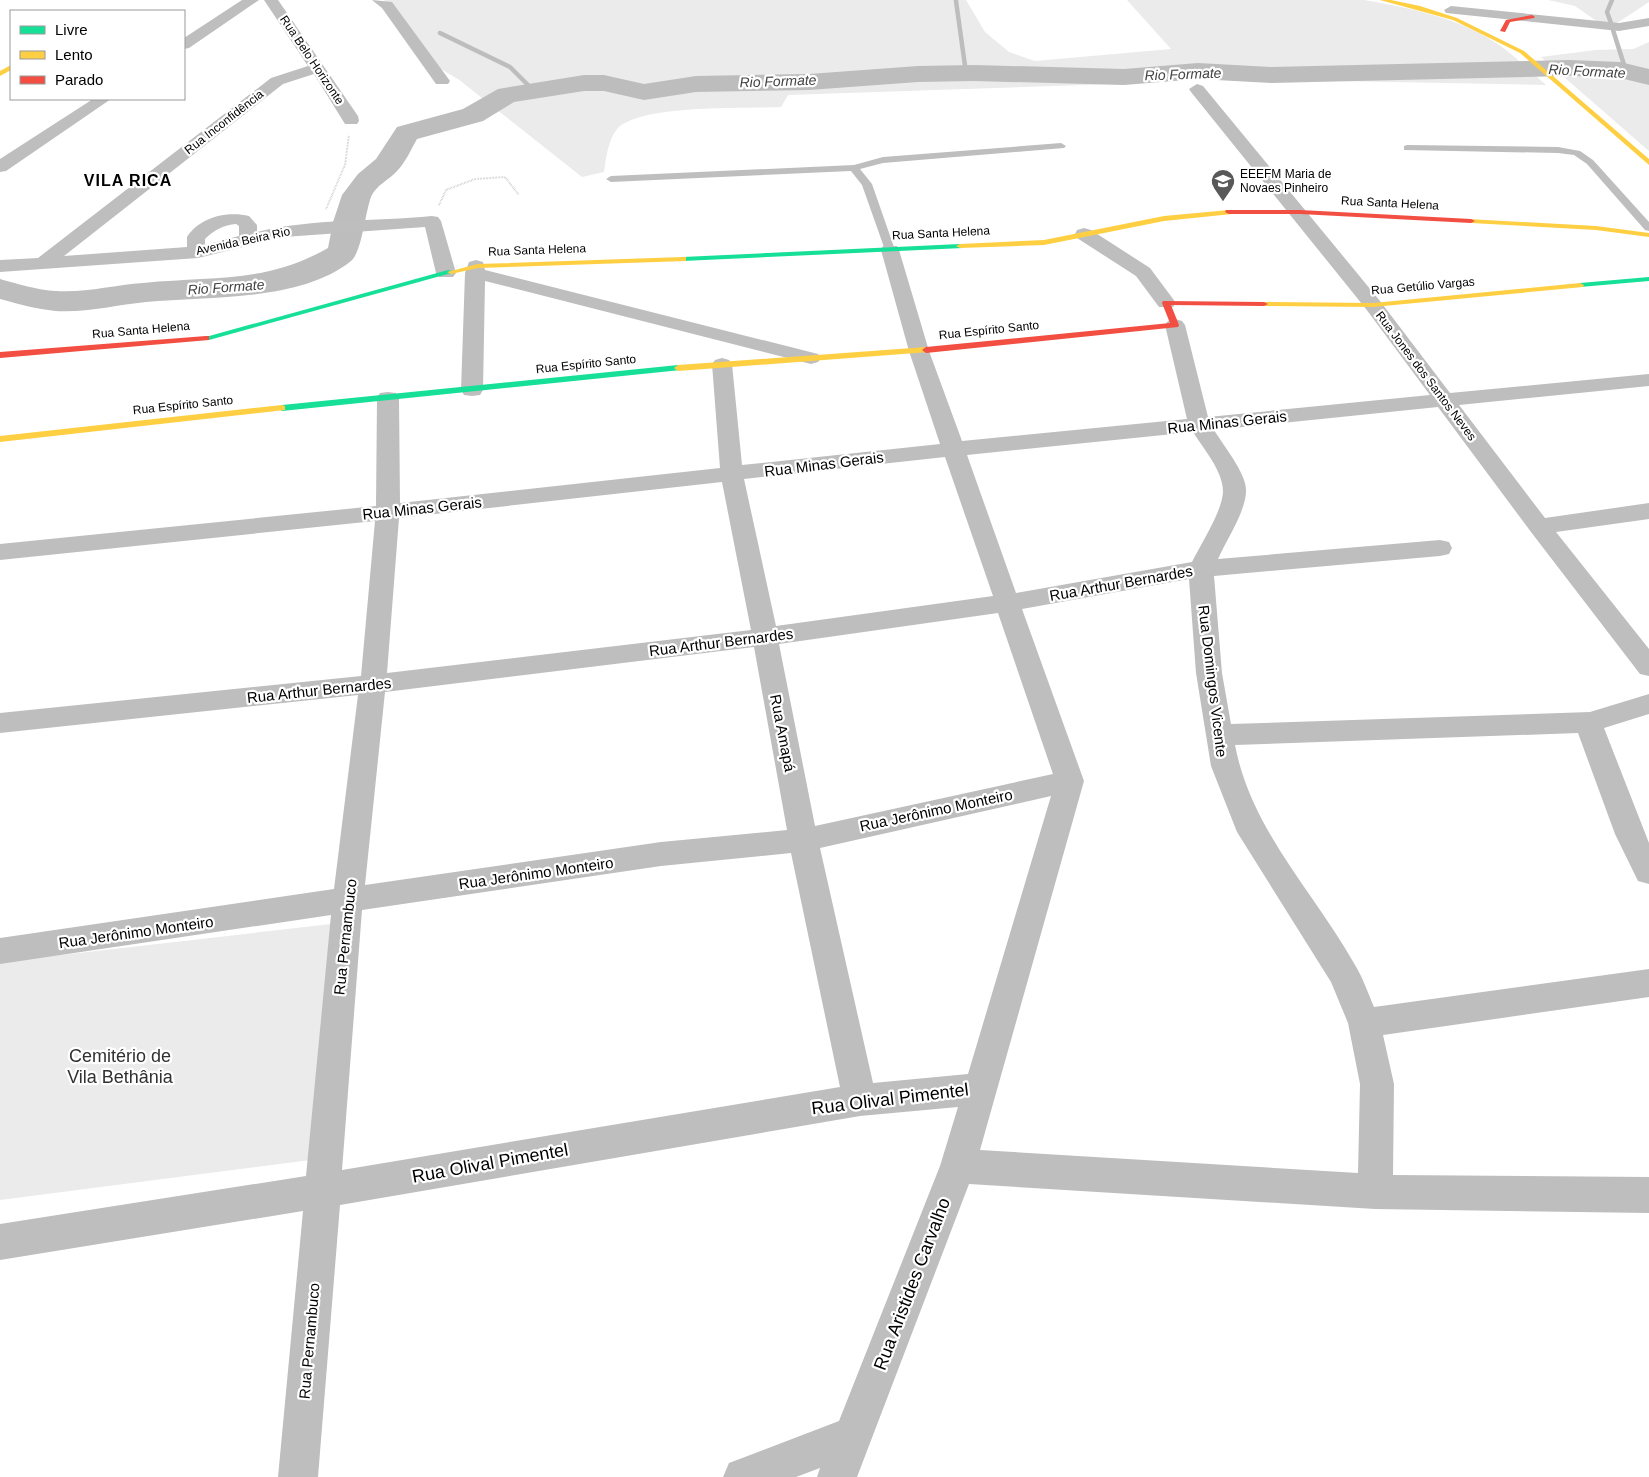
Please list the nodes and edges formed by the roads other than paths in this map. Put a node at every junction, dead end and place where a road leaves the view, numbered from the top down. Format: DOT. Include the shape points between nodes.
graph roads {
  1 [pos="252,0"];
  2 [pos="271,0"];
  3 [pos="379,0"];
  4 [pos="1387,0"];
  5 [pos="1488,0"];
  6 [pos="1457,3"];
  7 [pos="1431,10"];
  8 [pos="1476,13"];
  9 [pos="1532,17"];
  10 [pos="1569,20"];
  11 [pos="1649,22"];
  12 [pos="1503,31"];
  13 [pos="185,44"];
  14 [pos="1522,52"];
  15 [pos="318,68"];
  16 [pos="442,81"];
  17 [pos="1197,89"];
  18 [pos="101,100"];
  19 [pos="351,121"];
  20 [pos="1061,146"];
  21 [pos="1407,148"];
  22 [pos="3,163"];
  23 [pos="1649,163"];
  24 [pos="854,168"];
  25 [pos="611,179"];
  26 [pos="1300,212"];
  27 [pos="1649,228"];
  28 [pos="1093,233"];
  29 [pos="1649,235"];
  30 [pos="248,240"];
  31 [pos="890,250"];
  32 [pos="198,252"];
  33 [pos="42,264"];
  34 [pos="0,266"];
  35 [pos="475,270"];
  36 [pos="446,272"];
  37 [pos="1649,280"];
  38 [pos="1373,305"];
  39 [pos="1171,314"];
  40 [pos="919,351"];
  41 [pos="0,355"];
  42 [pos="811,358"];
  43 [pos="722,364"];
  44 [pos="1649,380"];
  45 [pos="472,390"];
  46 [pos="388,398"];
  47 [pos="1444,400"];
  48 [pos="1199,424"];
  49 [pos="0,439"];
  50 [pos="954,449"];
  51 [pos="732,475"];
  52 [pos="1649,511"];
  53 [pos="388,512"];
  54 [pos="1539,527"];
  55 [pos="1440,548"];
  56 [pos="0,552"];
  57 [pos="1201,569"];
  58 [pos="1007,603"];
  59 [pos="765,637"];
  60 [pos="1649,667"];
  61 [pos="373,684"];
  62 [pos="1649,704"];
  63 [pos="1590,722"];
  64 [pos="0,723"];
  65 [pos="1219,735"];
  66 [pos="1070,781"];
  67 [pos="803,840"];
  68 [pos="1649,872"];
  69 [pos="348,901"];
  70 [pos="0,951"];
  71 [pos="1649,983"];
  72 [pos="1364,1023"];
  73 [pos="981,1089"];
  74 [pos="860,1100"];
  75 [pos="958,1166"];
  76 [pos="321,1191"];
  77 [pos="1375,1192"];
  78 [pos="1649,1195"];
  79 [pos="0,1242"];
  80 [pos="854,1435"];
  81 [pos="298,1477"];
  82 [pos="743,1477"];
  83 [pos="838,1477"];
  1 -- 13 [label="street"];
  2 -- 15 [label="street, Rua Belo Horizonte"];
  3 -- 16 [label="street" via="387,5"];
  4 -- 7 [label="street"];
  5 -- 10 [label="street"];
  6 -- 7 [label="street"];
  6 -- 8 [label="street"];
  7 -- 14 [label="street"];
  8 -- 9 [label="street"];
  8 -- 12 [label="street"];
  9 -- 10 [label="street"];
  9 -- 12 [label="street" via="1508,21"];
  10 -- 11 [label="street" via="1619,27"];
  12 -- 14 [label="street"];
  14 -- 23 [label="street"];
  15 -- 19 [label="street, Rua Belo Horizonte"];
  15 -- 33 [label="street, Rua Inconfidência" via="277,81"];
  17 -- 26 [label="street, Rua Jones dos Santos Neves"];
  18 -- 22 [label="street"];
  20 -- 24 [label="lane" via="883,160"];
  21 -- 27 [label="lane" via="1577,153 1590,162"];
  24 -- 25 [label="lane"];
  24 -- 31 [label="lane" via="867,184"];
  26 -- 28 [label="street, Rua Santa Helena" via="1204,212"];
  26 -- 29 [label="street, Rua Santa Helena" via="1596,228"];
  26 -- 38 [label="street, Rua Jones dos Santos Neves"];
  28 -- 31 [label="street, Rua Santa Helena" via="1054,241"];
  28 -- 39 [label="street, Rua Domingos Vicente" via="1143,272"];
  30 -- 32 [label="street, Avenida Beira Rio"];
  30 -- 32 [label="street" via="248,225 243,220 225,219 212,224 196,237"];
  30 -- 36 [label="street, Avenida Beira Rio" via="284,231 322,227 432,221"];
  31 -- 35 [label="street, Rua Santa Helena"];
  31 -- 40 [label="street"];
  32 -- 33 [label="street, Avenida Beira Rio"];
  33 -- 34 [label="street, Avenida Beira Rio"];
  35 -- 36 [label="street, Rua Santa Helena"];
  35 -- 42 [label="street"];
  35 -- 45 [label="street"];
  36 -- 41 [label="street, Rua Santa Helena" via="208,338"];
  37 -- 38 [label="street, Rua Getúlio Vargas"];
  38 -- 39 [label="street, Rua Getúlio Vargas" via="1198,303"];
  38 -- 47 [label="street, Rua Jones dos Santos Neves"];
  39 -- 40 [label="street, Rua Espírito Santo"];
  39 -- 48 [label="street, Rua Domingos Vicente"];
  40 -- 42 [label="street, Rua Espírito Santo"];
  40 -- 50 [label="street"];
  42 -- 43 [label="street, Rua Espírito Santo"];
  43 -- 45 [label="street, Rua Espírito Santo"];
  43 -- 51 [label="street, Rua Amapá"];
  44 -- 47 [label="street, Rua Minas Gerais"];
  45 -- 46 [label="street, Rua Espírito Santo"];
  46 -- 49 [label="street, Rua Espírito Santo"];
  46 -- 53 [label="street, Rua Pernambuco"];
  47 -- 48 [label="street, Rua Minas Gerais"];
  47 -- 54 [label="street, Rua Jones dos Santos Neves"];
  48 -- 50 [label="street, Rua Minas Gerais"];
  48 -- 57 [label="street, Rua Domingos Vicente" via="1229,472 1235,490 1232,504"];
  50 -- 51 [label="street, Rua Minas Gerais"];
  50 -- 58 [label="street"];
  51 -- 53 [label="street, Rua Minas Gerais"];
  51 -- 59 [label="street, Rua Amapá"];
  52 -- 54 [label="street"];
  53 -- 56 [label="street, Rua Minas Gerais"];
  53 -- 61 [label="street, Rua Pernambuco"];
  54 -- 60 [label="street, Rua Jones dos Santos Neves"];
  55 -- 57 [label="street, Rua Arthur Bernardes"];
  57 -- 58 [label="street, Rua Arthur Bernardes"];
  57 -- 65 [label="street, Rua Domingos Vicente" via="1209,673"];
  58 -- 59 [label="street, Rua Arthur Bernardes"];
  58 -- 66 [label="street"];
  59 -- 61 [label="street, Rua Arthur Bernardes"];
  59 -- 67 [label="street, Rua Amapá"];
  61 -- 64 [label="street, Rua Arthur Bernardes"];
  61 -- 69 [label="street, Rua Pernambuco"];
  62 -- 63 [label="street"];
  63 -- 65 [label="street"];
  63 -- 68 [label="street" via="1590,732 1630,834"];
  65 -- 72 [label="street, Rua Domingos Vicente" via="1225,766 1247,824 1344,975"];
  66 -- 67 [label="street, Rua Jerônimo Monteiro"];
  66 -- 73 [label="street, Rua Aristides Carvalho"];
  67 -- 69 [label="street, Rua Jerônimo Monteiro" via="661,854"];
  67 -- 74 [label="street, Rua Amapá"];
  69 -- 70 [label="street, Rua Jerônimo Monteiro"];
  69 -- 76 [label="street, Rua Pernambuco"];
  71 -- 72 [label="street"];
  72 -- 77 [label="street, Rua Domingos Vicente" via="1377,1084"];
  73 -- 74 [label="street, Rua Olival Pimentel"];
  73 -- 75 [label="street, Rua Aristides Carvalho"];
  74 -- 76 [label="street, Rua Olival Pimentel"];
  75 -- 77 [label="street"];
  75 -- 80 [label="street, Rua Aristides Carvalho"];
  76 -- 79 [label="street, Rua Olival Pimentel"];
  76 -- 81 [label="street, Rua Pernambuco"];
  77 -- 78 [label="street"];
  80 -- 82 [label="street"];
  80 -- 83 [label="street, Rua Aristides Carvalho"];
}
